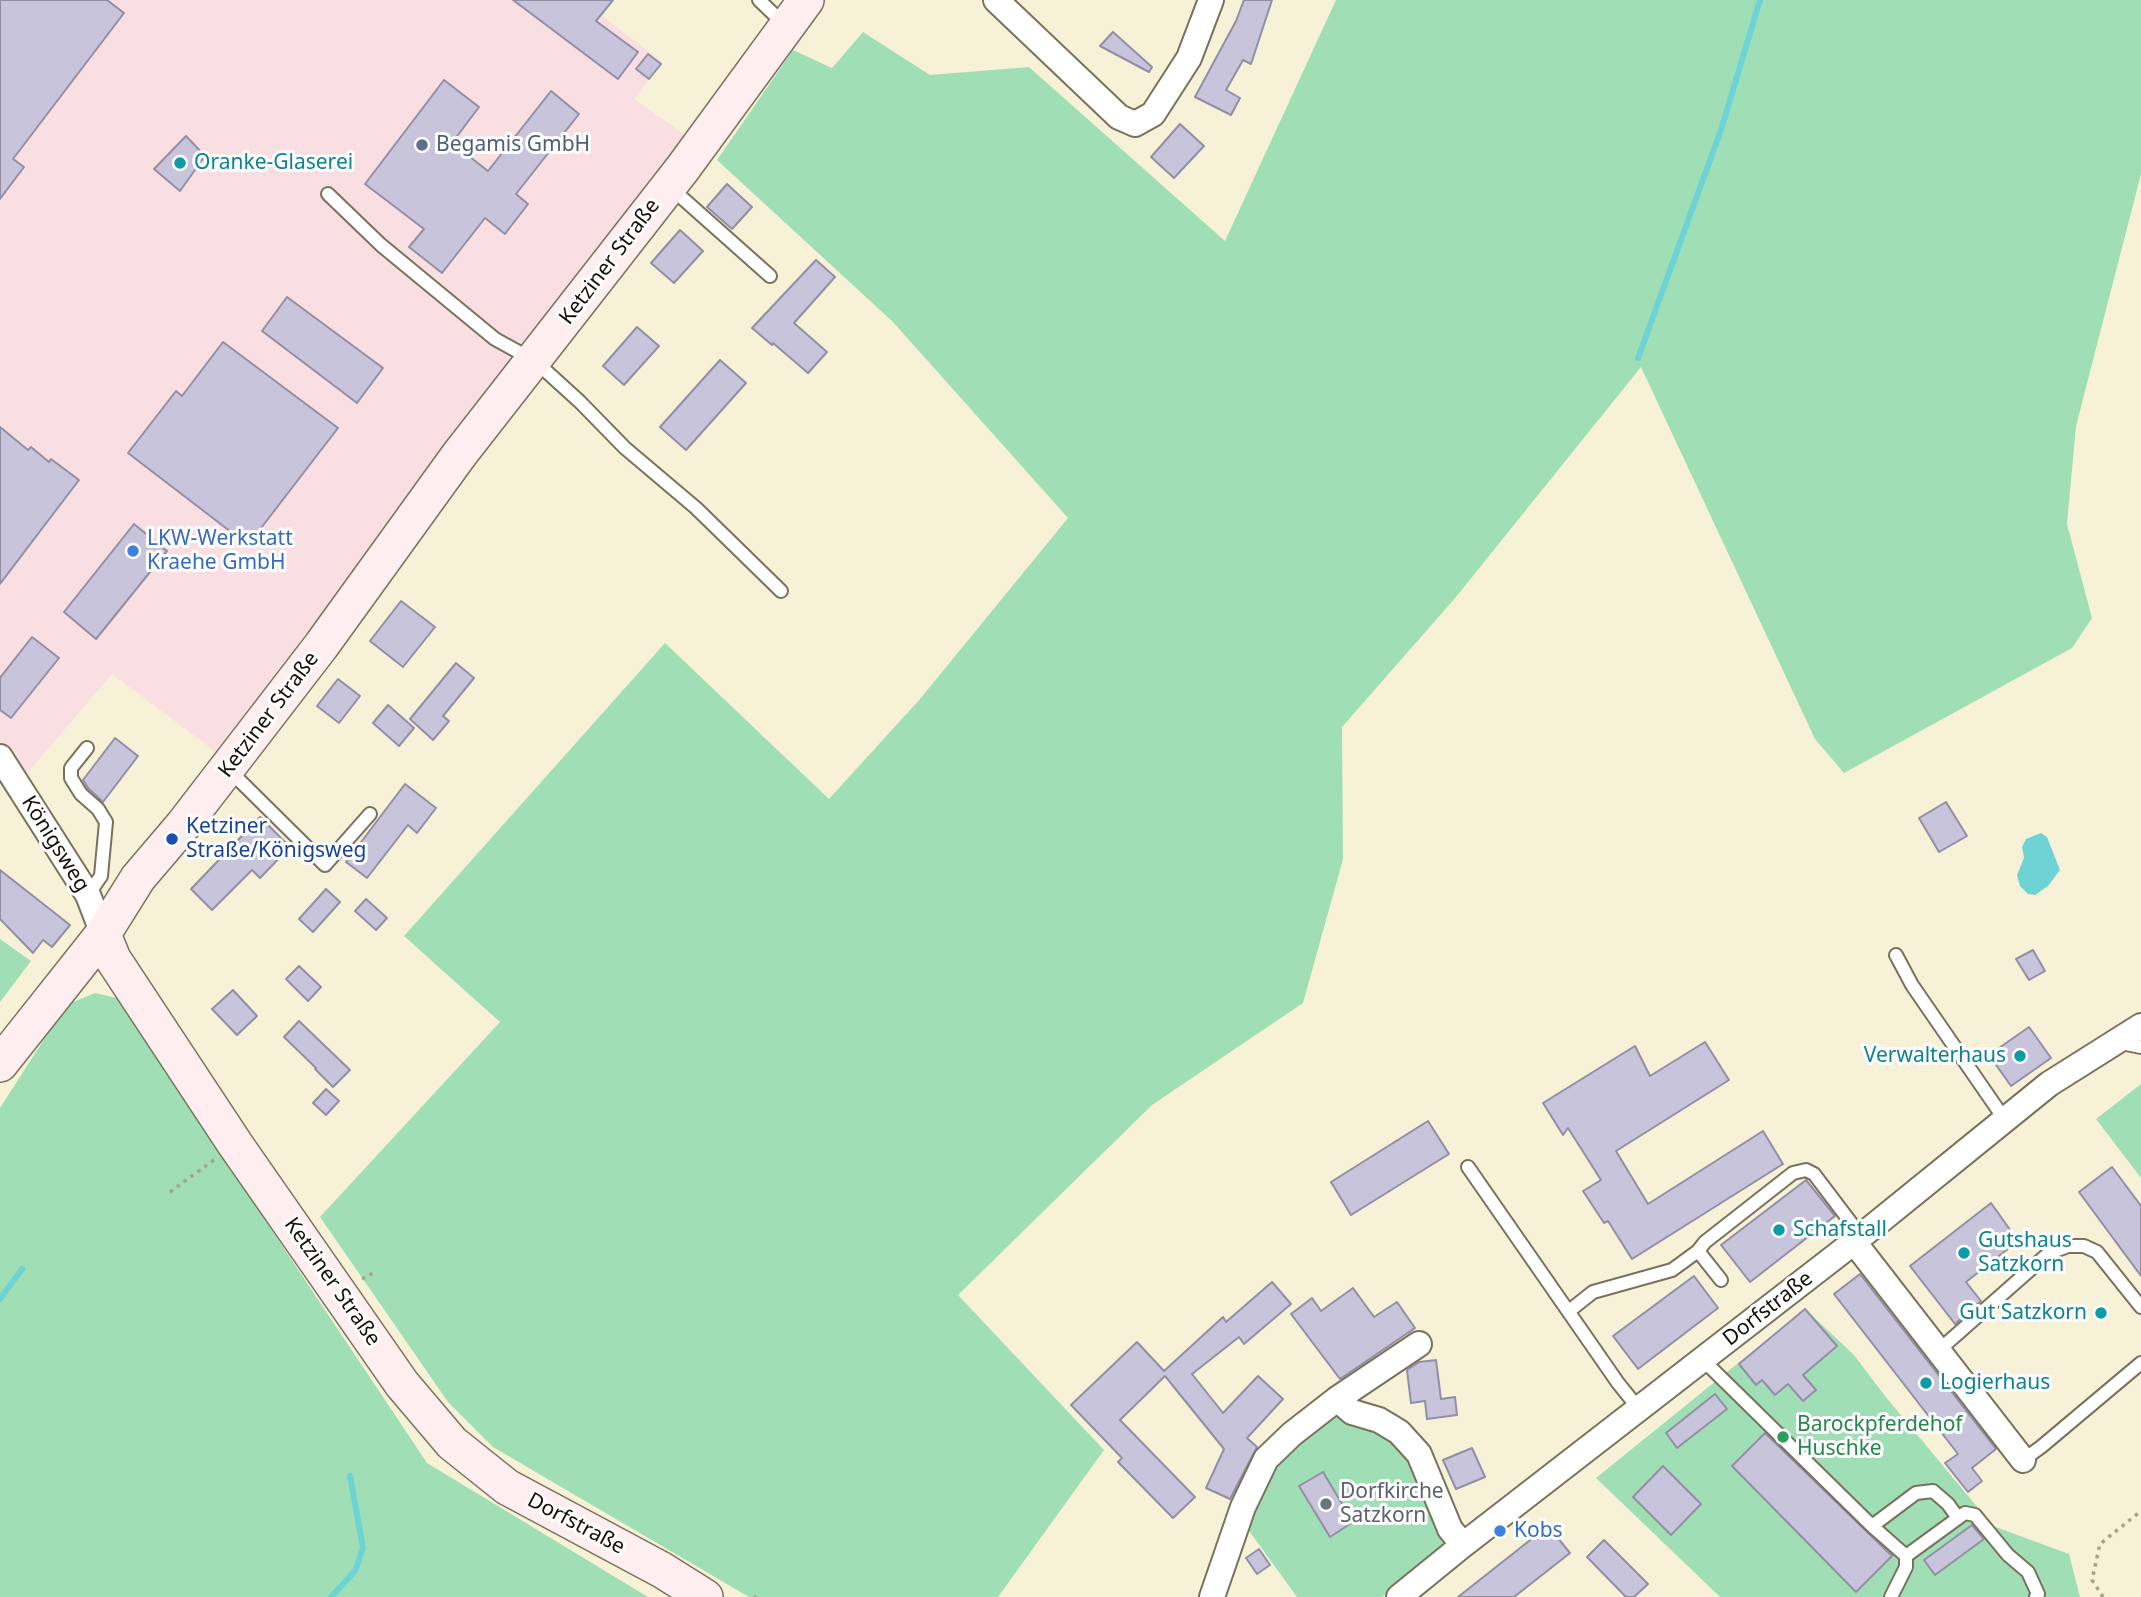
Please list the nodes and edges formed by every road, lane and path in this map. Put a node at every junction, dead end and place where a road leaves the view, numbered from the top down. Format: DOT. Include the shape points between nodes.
graph roads {
  1 [pos="759,0"];
  2 [pos="996,0"];
  3 [pos="1212,0"];
  4 [pos="796,13"];
  5 [pos="668,186"];
  6 [pos="328,194"];
  7 [pos="770,276"];
  8 [pos="535,361"];
  9 [pos="781,591"];
  10 [pos="87,748"];
  11 [pos="0,757"];
  12 [pos="228,769"];
  13 [pos="370,814"];
  14 [pos="88,895"];
  15 [pos="103,934"];
  16 [pos="1896,955"];
  17 [pos="2141,1026"];
  18 [pos="2116,1042"];
  19 [pos="2141,1047"];
  20 [pos="0,1064"];
  21 [pos="2005,1120"];
  22 [pos="235,1144"];
  23 [pos="1468,1167"];
  24 [pos="170,1192"];
  25 [pos="1858,1239"];
  26 [pos="1698,1251"];
  27 [pos="1721,1280"];
  28 [pos="2141,1307"];
  29 [pos="1569,1311"];
  30 [pos="1419,1344"];
  31 [pos="1938,1351"];
  32 [pos="1703,1360"];
  33 [pos="2141,1363"];
  34 [pos="1337,1399"];
  35 [pos="1639,1409"];
  36 [pos="452,1443"];
  37 [pos="2023,1460"];
  38 [pos="2141,1511"];
  39 [pos="1958,1518"];
  40 [pos="1872,1526"];
  41 [pos="1463,1545"];
  42 [pos="1906,1556"];
  43 [pos="705,1597"];
  44 [pos="1212,1597"];
  45 [pos="1399,1597"];
  46 [pos="1891,1597"];
  47 [pos="2036,1597"];
  48 [pos="2103,1597"];
  1 -- 4 [label="lane"];
  2 -- 3 [label="street" via="1119,117 1135,124 1153,114 1189,58"];
  4 -- 5 [label="street, Ketziner Straße"];
  5 -- 7 [label="lane"];
  5 -- 8 [label="street, Ketziner Straße"];
  6 -- 8 [label="lane" via="381,246 495,339"];
  8 -- 9 [label="lane"];
  8 -- 12 [label="street, Ketziner Straße" via="459,455"];
  10 -- 14 [label="lane" via="71,768 71,778 106,822 101,876"];
  11 -- 14 [label="street, Königsweg"];
  12 -- 13 [label="lane" via="324,865"];
  12 -- 15 [label="street, Ketziner Straße" via="138,878"];
  14 -- 15 [label="street, Königsweg"];
  15 -- 20 [label="street"];
  15 -- 22 [label="street, Ketziner Straße" via="113,959"];
  16 -- 21 [label="lane"];
  17 -- 18 [label="street, Dorfstraße"];
  18 -- 19 [label="lane"];
  18 -- 21 [label="street, Dorfstraße" via="2049,1084"];
  21 -- 25 [label="street, Dorfstraße"];
  22 -- 24 [label="path"];
  22 -- 36 [label="street, Ketziner Straße" via="402,1384"];
  23 -- 29 [label="lane"];
  25 -- 26 [label="lane" via="1814,1174 1806,1170 1793,1173 1765,1194"];
  25 -- 31 [label="street"];
  25 -- 32 [label="street, Dorfstraße"];
  26 -- 27 [label="lane"];
  26 -- 29 [label="lane" via="1672,1270 1593,1292"];
  28 -- 31 [label="lane" via="2097,1252 2084,1245 2068,1245 2049,1253"];
  29 -- 35 [label="lane"];
  30 -- 34 [label="street"];
  31 -- 37 [label="street"];
  32 -- 35 [label="street, Dorfstraße"];
  32 -- 40 [label="lane"];
  33 -- 37 [label="lane"];
  34 -- 41 [label="street" via="1352,1412 1380,1420 1399,1432 1419,1454 1450,1530"];
  34 -- 44 [label="street" via="1266,1459 1243,1507"];
  35 -- 41 [label="street, Dorfstraße"];
  36 -- 43 [label="street, Dorfstraße" via="507,1487"];
  38 -- 48 [label="path" via="2099,1545 2092,1580"];
  39 -- 40 [label="lane" via="1933,1490 1916,1493"];
  39 -- 42 [label="lane"];
  39 -- 47 [label="lane" via="1965,1513 1975,1515 2028,1572"];
  40 -- 42 [label="lane"];
  41 -- 45 [label="street, Dorfstraße"];
  42 -- 46 [label="lane" via="1906,1567"];
}
